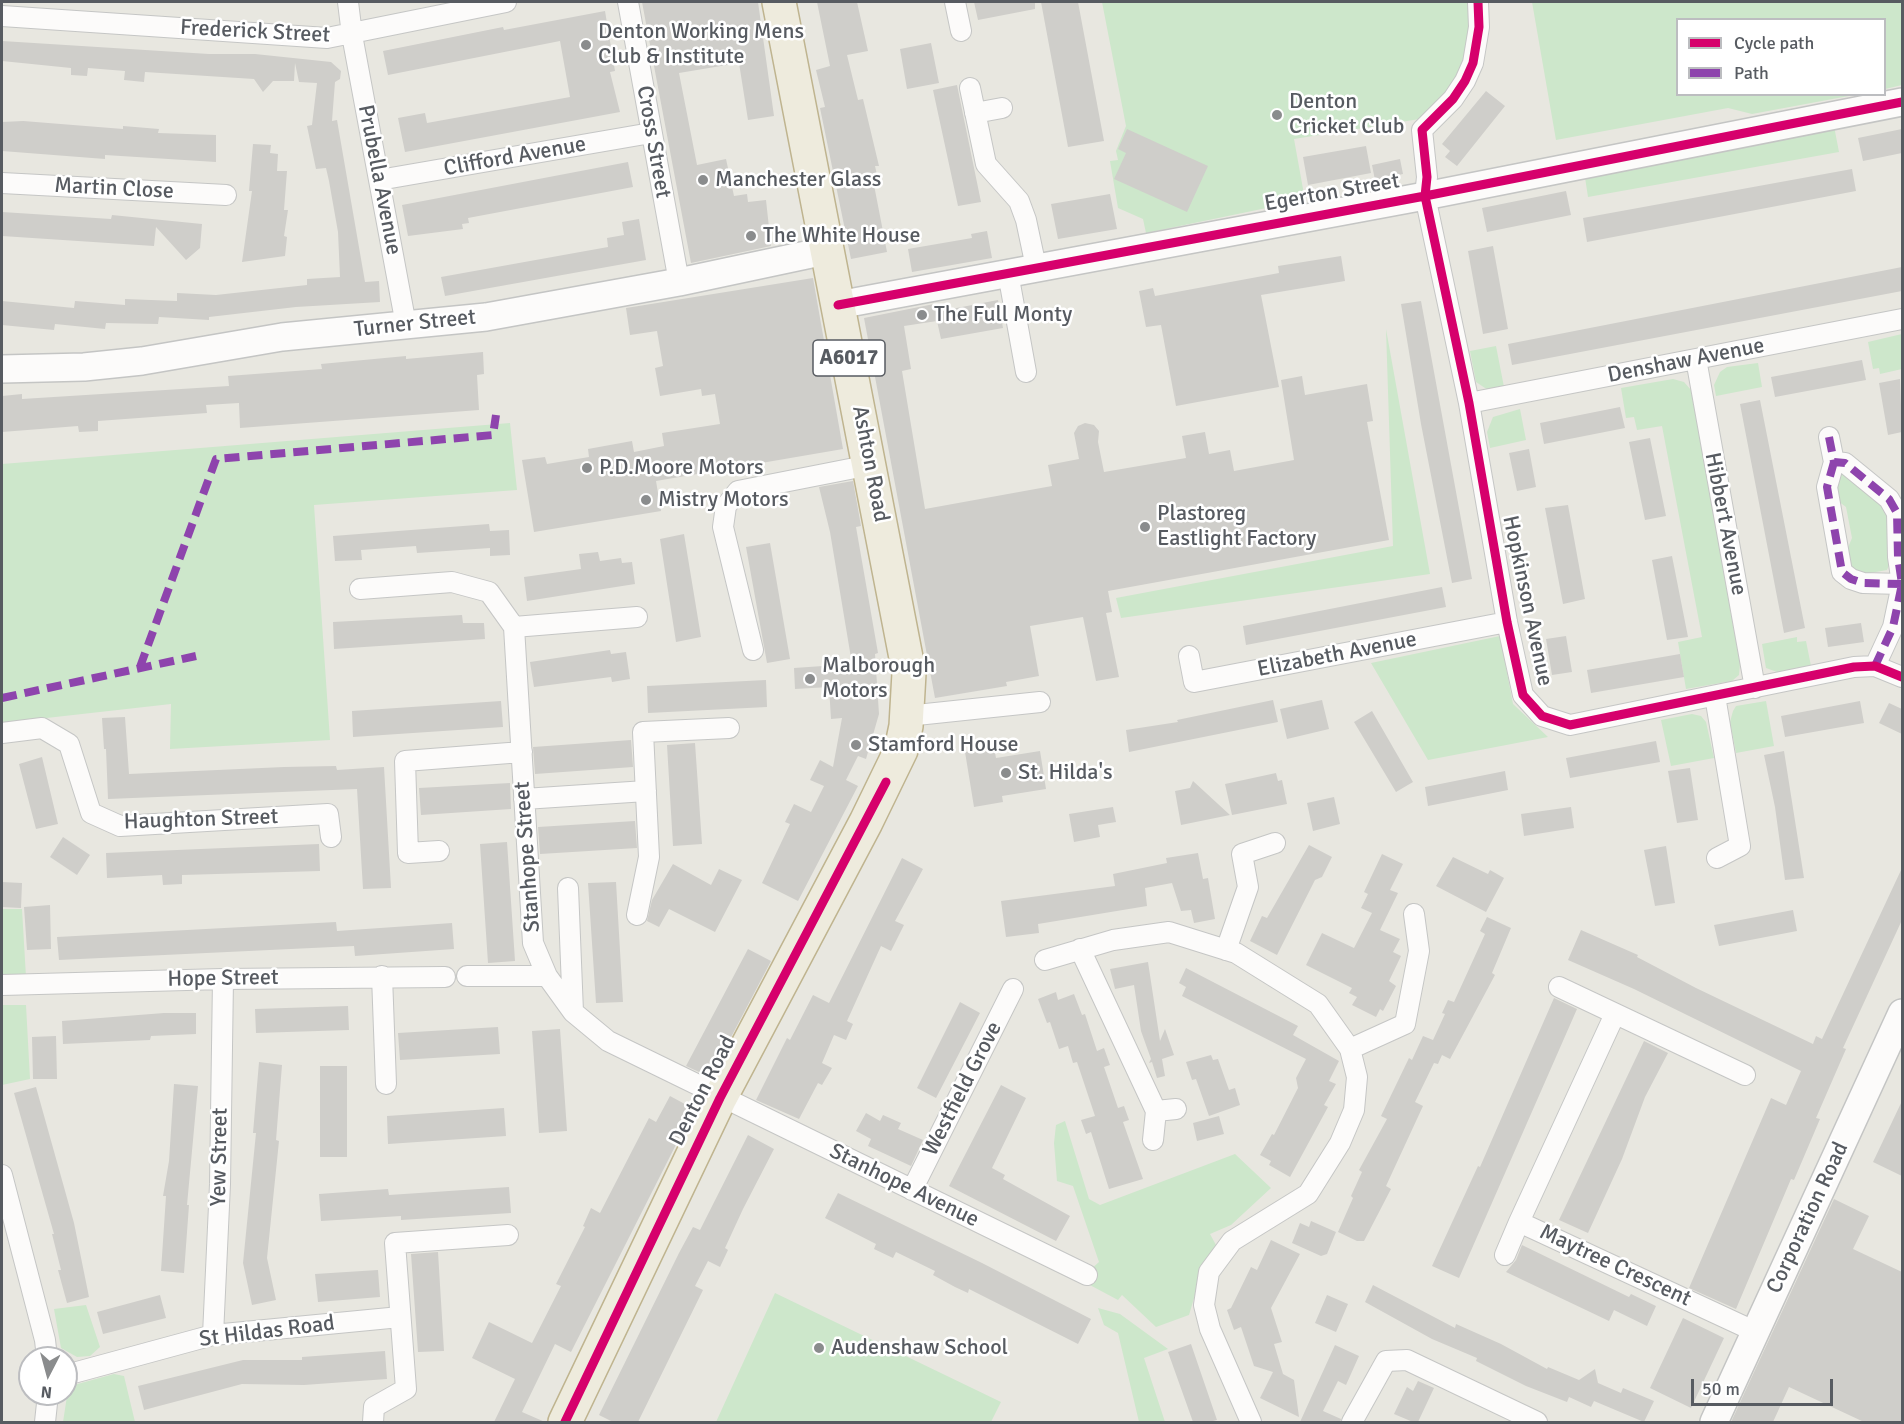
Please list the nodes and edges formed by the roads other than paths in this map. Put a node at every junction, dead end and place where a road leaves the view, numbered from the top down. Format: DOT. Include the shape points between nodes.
graph roads {
  1 [pos="348,2"];
  2 [pos="494,2"];
  3 [pos="628,2"];
  4 [pos="779,2"];
  5 [pos="955,2"];
  6 [pos="1478,2"];
  7 [pos="57,10"];
  8 [pos="2,16"];
  9 [pos="961,31"];
  10 [pos="352,35"];
  11 [pos="970,88"];
  12 [pos="1902,102"];
  13 [pos="1002,108"];
  14 [pos="975,113"];
  15 [pos="651,133"];
  16 [pos="379,180"];
  17 [pos="2,183"];
  18 [pos="226,195"];
  19 [pos="1425,196"];
  20 [pos="825,251"];
  21 [pos="1036,267"];
  22 [pos="1008,273"];
  23 [pos="679,282"];
  24 [pos="838,305"];
  25 [pos="1902,319"];
  26 [pos="406,325"];
  27 [pos="1696,359"];
  28 [pos="2,369"];
  29 [pos="1026,372"];
  30 [pos="1469,403"];
  31 [pos="1829,438"];
  32 [pos="1834,462"];
  33 [pos="870,465"];
  34 [pos="1900,512"];
  35 [pos="1902,584"];
  36 [pos="360,589"];
  37 [pos="637,617"];
  38 [pos="1507,622"];
  39 [pos="514,627"];
  40 [pos="753,650"];
  41 [pos="1189,656"];
  42 [pos="1875,666"];
  43 [pos="1902,677"];
  44 [pos="1755,688"];
  45 [pos="1715,696"];
  46 [pos="1040,702"];
  47 [pos="907,716"];
  48 [pos="729,728"];
  49 [pos="2,733"];
  50 [pos="522,752"];
  51 [pos="646,791"];
  52 [pos="524,799"];
  53 [pos="331,837"];
  54 [pos="1275,843"];
  55 [pos="440,851"];
  56 [pos="1717,858"];
  57 [pos="568,888"];
  58 [pos="1414,914"];
  59 [pos="637,915"];
  60 [pos="1080,950"];
  61 [pos="1226,950"];
  62 [pos="1045,960"];
  63 [pos="382,976"];
  64 [pos="467,976"];
  65 [pos="547,976"];
  66 [pos="445,977"];
  67 [pos="224,979"];
  68 [pos="2,985"];
  69 [pos="1559,987"];
  70 [pos="1013,989"];
  71 [pos="573,1012"];
  72 [pos="1902,1013"];
  73 [pos="1615,1014"];
  74 [pos="1350,1049"];
  75 [pos="1745,1074"];
  76 [pos="386,1084"];
  77 [pos="720,1098"];
  78 [pos="1176,1109"];
  79 [pos="1156,1111"];
  80 [pos="1153,1140"];
  81 [pos="2,1175"];
  82 [pos="912,1190"];
  83 [pos="1519,1222"];
  84 [pos="8,1228"];
  85 [pos="508,1235"];
  86 [pos="1504,1255"];
  87 [pos="1087,1275"];
  88 [pos="400,1317"];
  89 [pos="1755,1332"];
  90 [pos="213,1335"];
  91 [pos="46,1346"];
  92 [pos="78,1372"];
  93 [pos="47,1406"];
  94 [pos="45,1422"];
  95 [pos="373,1422"];
  96 [pos="565,1422"];
  97 [pos="1251,1422"];
  98 [pos="1352,1422"];
  99 [pos="1537,1422"];
  100 [pos="1714,1422"];
  1 -- 10 [label="street, Prubella Avenue"];
  2 -- 10 [label="street, Frederick Street"];
  3 -- 15 [label="street, Cross Street"];
  4 -- 20 [label="highway, Ashton Road / A6017"];
  5 -- 9 [label="street"];
  6 -- 19 [label="street, Hopkinson Avenue" via="1479,27 1473,63 1452,99 1422,130"];
  7 -- 8 [label="street, Frederick Street"];
  7 -- 10 [label="street, Frederick Street" via="305,38"];
  10 -- 16 [label="street, Prubella Avenue"];
  11 -- 14 [label="street"];
  12 -- 19 [label="street, Egerton Street"];
  13 -- 14 [label="street"];
  14 -- 21 [label="street" via="986,164 1019,201"];
  15 -- 16 [label="street, Clifford Avenue"];
  15 -- 23 [label="street, Cross Street"];
  16 -- 26 [label="street, Prubella Avenue"];
  17 -- 18 [label="street, Martin Close"];
  19 -- 21 [label="street, Egerton Street"];
  19 -- 30 [label="street, Hopkinson Avenue"];
  20 -- 23 [label="street, Turner Street"];
  20 -- 24 [label="highway, Ashton Road / A6017"];
  21 -- 22 [label="street, Egerton Street"];
  22 -- 24 [label="street, Egerton Street"];
  22 -- 29 [label="street"];
  23 -- 26 [label="street, Turner Street" via="486,317"];
  24 -- 33 [label="highway, Ashton Road / A6017"];
  25 -- 27 [label="street, Denshaw Avenue"];
  26 -- 28 [label="street, Turner Street" via="282,337 142,361"];
  27 -- 30 [label="street, Denshaw Avenue"];
  27 -- 44 [label="street, Hibbert Avenue"];
  30 -- 38 [label="street, Hopkinson Avenue"];
  31 -- 32 [label="street"];
  32 -- 34 [label="street" via="1845,463"];
  32 -- 35 [label="street" via="1827,487 1842,572 1863,583"];
  33 -- 40 [label="street" via="738,491 726,506 723,527"];
  33 -- 47 [label="highway, Ashton Road / A6017" via="909,673"];
  34 -- 35 [label="street" via="1898,557"];
  35 -- 42 [label="street" via="1893,627"];
  36 -- 39 [label="street" via="452,582 489,592"];
  37 -- 39 [label="street"];
  38 -- 41 [label="street, Elizabeth Avenue" via="1194,682"];
  38 -- 45 [label="street, Hopkinson Avenue" via="1523,695 1542,716 1570,725"];
  39 -- 50 [label="street, Stanhope Street"];
  42 -- 43 [label="street, Hopkinson Avenue"];
  42 -- 44 [label="street, Hopkinson Avenue"];
  44 -- 45 [label="street, Hopkinson Avenue"];
  45 -- 56 [label="street" via="1740,846"];
  46 -- 47 [label="street"];
  47 -- 77 [label="highway, Denton Road / A6017" via="901,750 867,822"];
  48 -- 51 [label="street" via="643,732"];
  49 -- 53 [label="street, Haughton Street" via="42,728 69,744 91,813 120,826 328,814"];
  50 -- 52 [label="street, Stanhope Street"];
  50 -- 55 [label="street" via="405,761 408,853"];
  51 -- 52 [label="street"];
  51 -- 59 [label="street" via="649,857"];
  52 -- 65 [label="street, Stanhope Street" via="533,943"];
  54 -- 61 [label="street" via="1242,854 1248,887"];
  57 -- 71 [label="street"];
  58 -- 74 [label="street" via="1419,951 1405,1024"];
  60 -- 61 [label="street" via="1113,940 1169,932"];
  60 -- 62 [label="street"];
  60 -- 79 [label="street"];
  61 -- 74 [label="street" via="1318,1004"];
  63 -- 66 [label="street, Hope Street"];
  63 -- 67 [label="street, Hope Street"];
  63 -- 76 [label="street"];
  64 -- 65 [label="street"];
  65 -- 71 [label="street, Stanhope Street"];
  67 -- 68 [label="street, Hope Street"];
  67 -- 90 [label="street, Yew Street"];
  69 -- 73 [label="street"];
  70 -- 82 [label="street, Westfield Grove"];
  71 -- 77 [label="street, Stanhope Street" via="608,1041"];
  72 -- 89 [label="street, Corporation Road"];
  73 -- 75 [label="street"];
  73 -- 83 [label="street, Maytree Crescent"];
  74 -- 97 [label="street" via="1357,1077 1354,1110 1340,1143 1308,1194 1232,1241 1209,1272 1204,1305 1211,1334"];
  77 -- 82 [label="street, Stanhope Avenue"];
  77 -- 96 [label="highway, Denton Road / A6017"];
  78 -- 79 [label="street"];
  79 -- 80 [label="street"];
  81 -- 84 [label="street"];
  82 -- 87 [label="street, Stanhope Avenue"];
  83 -- 86 [label="street"];
  83 -- 89 [label="street, Maytree Crescent"];
  84 -- 91 [label="street"];
  85 -- 88 [label="street" via="395,1243"];
  88 -- 90 [label="street, St Hildas Road"];
  88 -- 95 [label="street" via="406,1389 374,1407"];
  89 -- 100 [label="street, Corporation Road"];
  90 -- 92 [label="street, St Hildas Road"];
  93 -- 94 [label="street"];
  98 -- 99 [label="street" via="1386,1361 1407,1360"];
}
